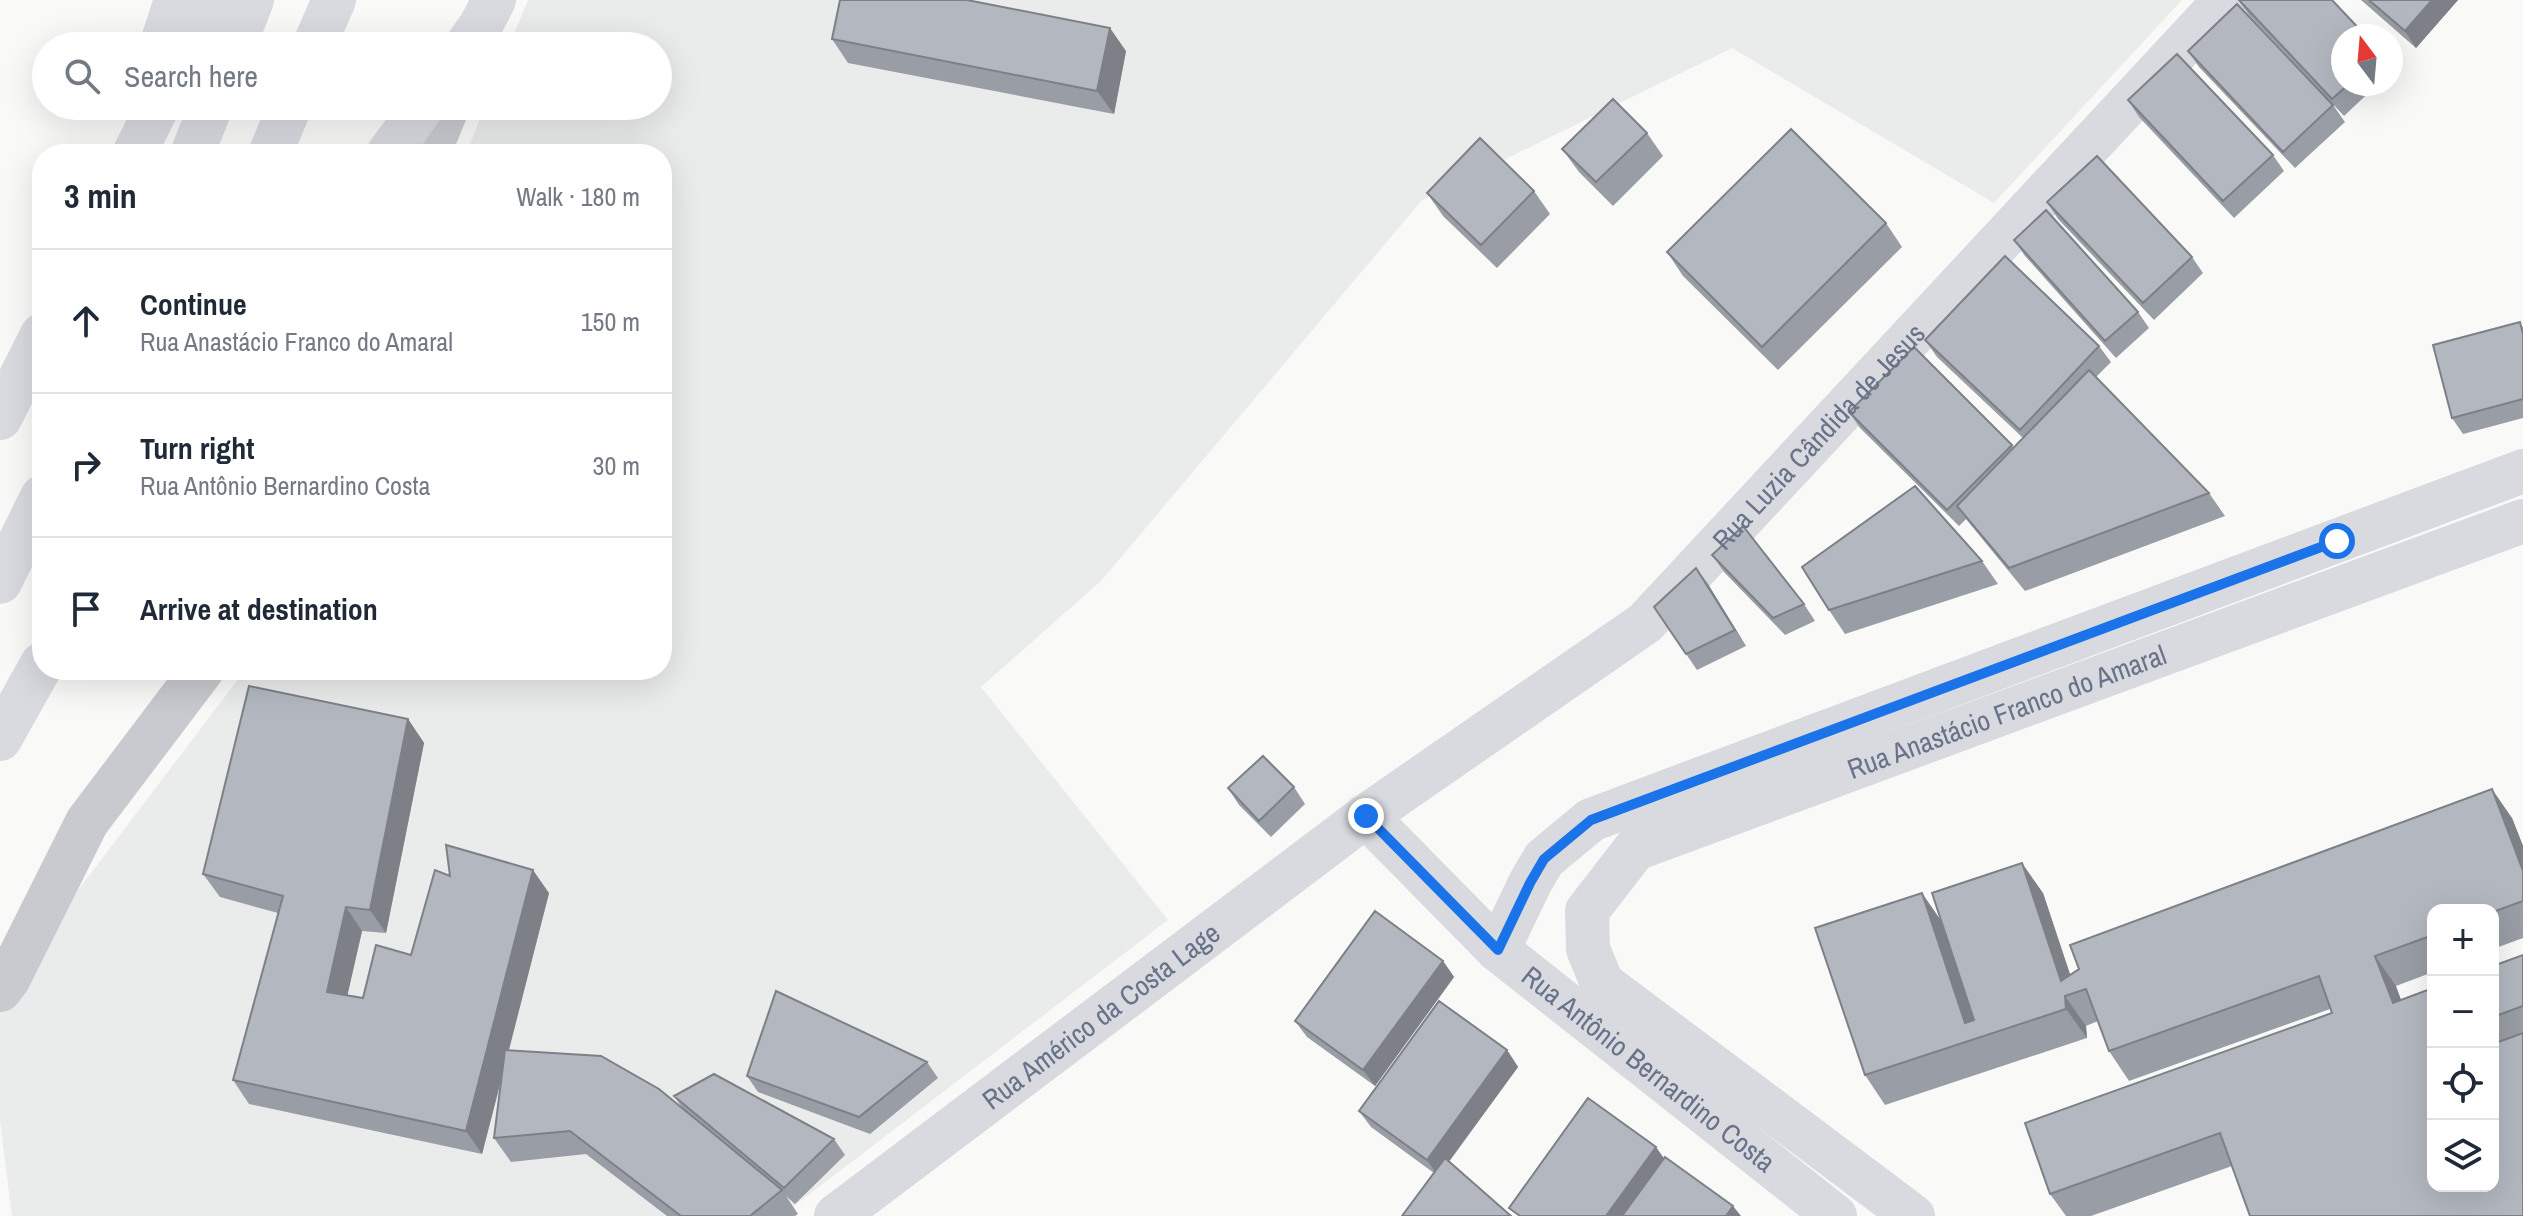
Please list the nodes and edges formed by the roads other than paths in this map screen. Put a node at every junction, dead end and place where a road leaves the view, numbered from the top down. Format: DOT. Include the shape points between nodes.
graph roads {
  1 [pos="176,0"];
  2 [pos="212,0"];
  3 [pos="252,0"];
  4 [pos="334,0"];
  5 [pos="2225,0"];
  6 [pos="166,32"];
  7 [pos="196,32"];
  8 [pos="239,32"];
  9 [pos="320,32"];
  10 [pos="136,120"];
  11 [pos="151,120"];
  12 [pos="205,120"];
  13 [pos="284,120"];
  14 [pos="413,120"];
  15 [pos="442,120"];
  16 [pos="128,144"];
  17 [pos="139,144"];
  18 [pos="196,144"];
  19 [pos="274,144"];
  20 [pos="395,144"];
  21 [pos="432,144"];
  22 [pos="32,355"];
  23 [pos="0,418"];
  24 [pos="2523,471"];
  25 [pos="32,517"];
  26 [pos="2523,521"];
  27 [pos="0,582"];
  28 [pos="33,680"];
  29 [pos="194,680"];
  30 [pos="0,739"];
  31 [pos="1366,816"];
  32 [pos="1498,950"];
  33 [pos="1602,983"];
  34 [pos="0,990"];
  35 [pos="836,1216"];
  36 [pos="1835,1216"];
  37 [pos="1913,1216"];
  1 -- 6 [label="main road"];
  2 -- 7 [label="main road"];
  3 -- 8 [label="main road"];
  4 -- 9 [label="main road"];
  5 -- 31 [label="main road, Rua Luzia Cândida de Jesus" via="1645,623"];
  10 -- 16 [label="main road"];
  11 -- 17 [label="main road"];
  12 -- 18 [label="main road"];
  13 -- 19 [label="main road"];
  14 -- 20 [label="main road"];
  15 -- 21 [label="street"];
  22 -- 23 [label="main road"];
  24 -- 32 [label="main road, Rua Anastácio Franco do Amaral" via="1591,820 1544,859"];
  25 -- 27 [label="main road"];
  26 -- 33 [label="main road, Rua Anastácio Franco do Amaral" via="1635,849 1587,911 1588,949"];
  28 -- 30 [label="main road"];
  29 -- 34 [label="street" via="87,822"];
  31 -- 32 [label="main road, Rua Antônio Bernardino Costa"];
  31 -- 35 [label="main road, Rua Américo da Costa Lage"];
  32 -- 36 [label="main road, Rua Antônio Bernardino Costa"];
  33 -- 37 [label="main road, Rua Antônio Bernardino Costa"];
}
